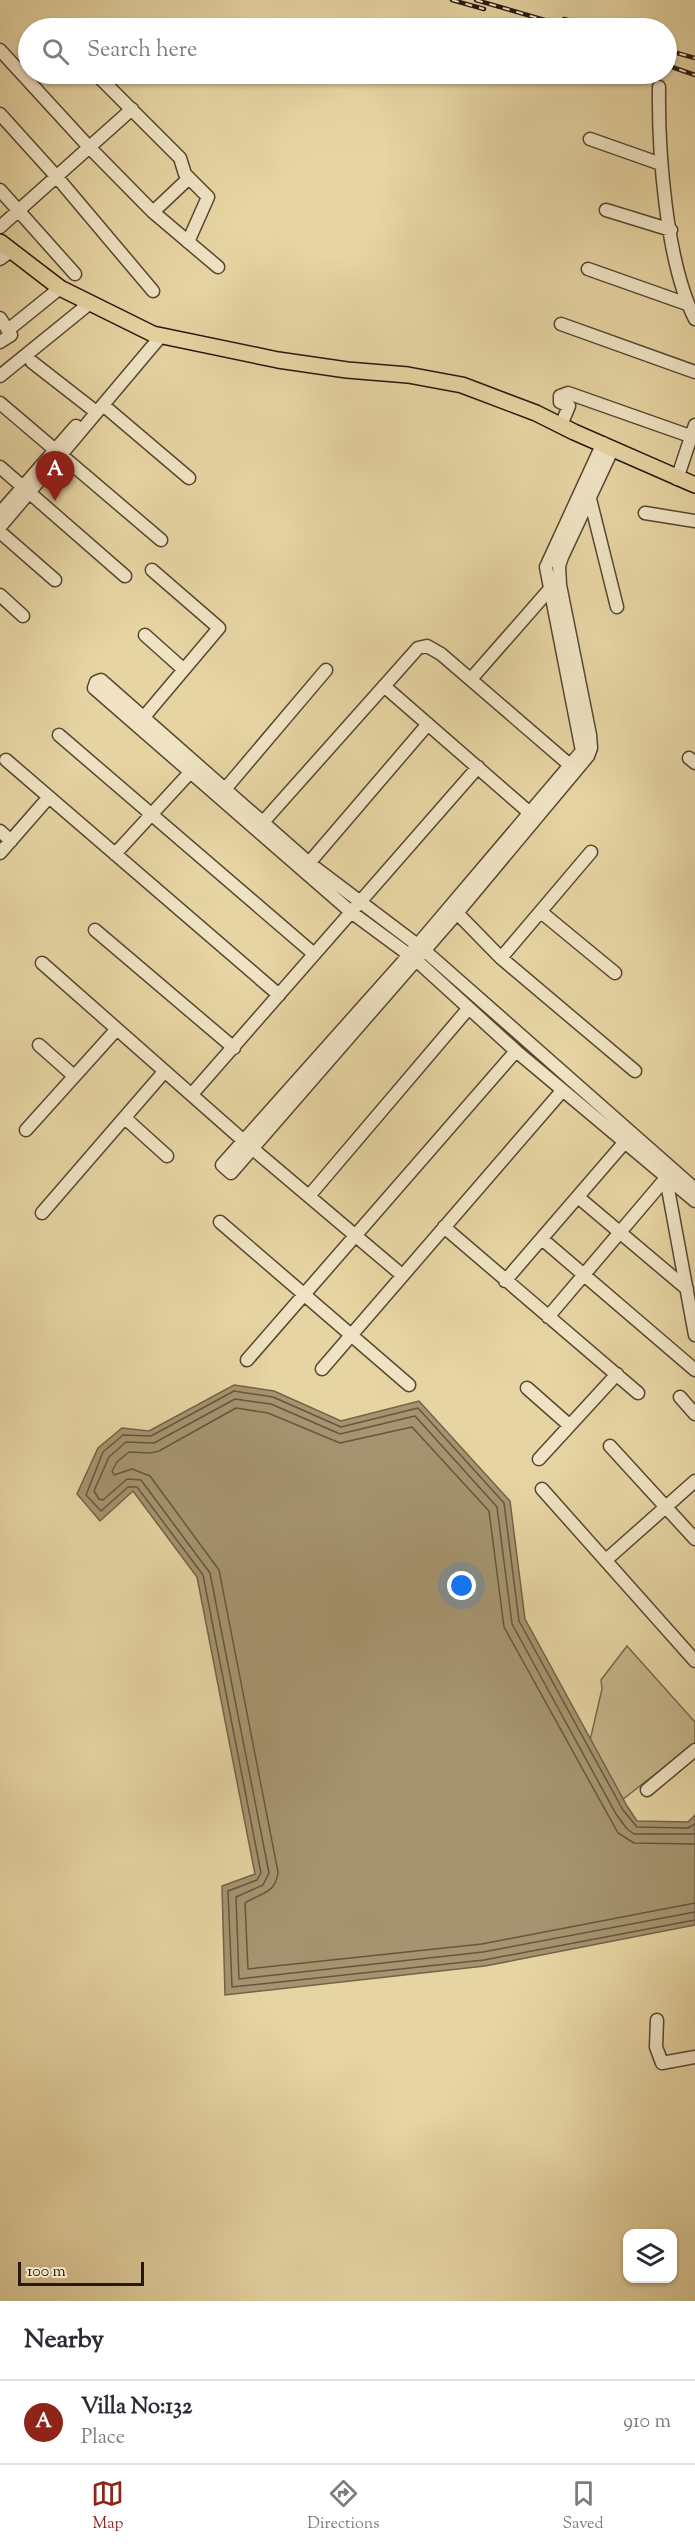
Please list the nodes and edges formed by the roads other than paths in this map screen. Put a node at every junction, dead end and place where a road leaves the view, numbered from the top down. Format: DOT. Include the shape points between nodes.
graph roads {
  1 [pos="0,50"];
  2 [pos="18,70"];
  3 [pos="31,84"];
  4 [pos="106,84"];
  5 [pos="659,87"];
  6 [pos="132,109"];
  7 [pos="0,114"];
  8 [pos="590,139"];
  9 [pos="89,147"];
  10 [pos="661,164"];
  11 [pos="56,176"];
  12 [pos="189,178"];
  13 [pos="0,190"];
  14 [pos="18,209"];
  15 [pos="606,210"];
  16 [pos="153,212"];
  17 [pos="0,227"];
  18 [pos="671,230"];
  19 [pos="188,242"];
  20 [pos="4,251"];
  21 [pos="218,267"];
  22 [pos="588,269"];
  23 [pos="75,274"];
  24 [pos="60,288"];
  25 [pos="153,291"];
  26 [pos="90,303"];
  27 [pos="687,304"];
  28 [pos="0,318"];
  29 [pos="695,319"];
  30 [pos="561,324"];
  31 [pos="8,330"];
  32 [pos="157,335"];
  33 [pos="0,342"];
  34 [pos="32,362"];
  35 [pos="695,372"];
  36 [pos="0,376"];
  37 [pos="0,403"];
  38 [pos="97,407"];
  39 [pos="561,426"];
  40 [pos="692,431"];
  41 [pos="608,446"];
  42 [pos="60,451"];
  43 [pos="0,467"];
  44 [pos="189,478"];
  45 [pos="677,479"];
  46 [pos="695,484"];
  47 [pos="26,490"];
  48 [pos="589,495"];
  49 [pos="0,513"];
  50 [pos="645,513"];
  51 [pos="695,521"];
  52 [pos="0,527"];
  53 [pos="0,532"];
  54 [pos="161,540"];
  55 [pos="152,570"];
  56 [pos="125,576"];
  57 [pos="55,580"];
  58 [pos="549,590"];
  59 [pos="0,595"];
  60 [pos="617,607"];
  61 [pos="22,616"];
  62 [pos="145,635"];
  63 [pos="183,669"];
  64 [pos="326,670"];
  65 [pos="471,679"];
  66 [pos="384,687"];
  67 [pos="428,724"];
  68 [pos="59,735"];
  69 [pos="6,760"];
  70 [pos="570,766"];
  71 [pos="195,767"];
  72 [pos="478,767"];
  73 [pos="226,788"];
  74 [pos="49,797"];
  75 [pos="153,813"];
  76 [pos="531,814"];
  77 [pos="264,821"];
  78 [pos="0,831"];
  79 [pos="11,841"];
  80 [pos="591,852"];
  81 [pos="0,853"];
  82 [pos="115,854"];
  83 [pos="309,863"];
  84 [pos="354,907"];
  85 [pos="541,912"];
  86 [pos="457,913"];
  87 [pos="95,930"];
  88 [pos="417,953"];
  89 [pos="314,954"];
  90 [pos="501,958"];
  91 [pos="42,963"];
  92 [pos="615,973"];
  93 [pos="279,994"];
  94 [pos="468,1009"];
  95 [pos="116,1030"];
  96 [pos="39,1045"];
  97 [pos="234,1048"];
  98 [pos="516,1051"];
  99 [pos="635,1071"];
  100 [pos="164,1072"];
  101 [pos="74,1076"];
  102 [pos="562,1090"];
  103 [pos="192,1094"];
  104 [pos="125,1118"];
  105 [pos="26,1130"];
  106 [pos="624,1143"];
  107 [pos="248,1145"];
  108 [pos="167,1156"];
  109 [pos="666,1178"];
  110 [pos="695,1189"];
  111 [pos="309,1196"];
  112 [pos="578,1197"];
  113 [pos="695,1202"];
  114 [pos="42,1213"];
  115 [pos="220,1222"];
  116 [pos="444,1227"];
  117 [pos="620,1232"];
  118 [pos="356,1235"];
  119 [pos="542,1239"];
  120 [pos="402,1275"];
  121 [pos="584,1275"];
  122 [pos="505,1281"];
  123 [pos="687,1289"];
  124 [pos="304,1294"];
  125 [pos="548,1317"];
  126 [pos="351,1335"];
  127 [pos="695,1335"];
  128 [pos="247,1360"];
  129 [pos="322,1369"];
  130 [pos="695,1370"];
  131 [pos="616,1374"];
  132 [pos="409,1385"];
  133 [pos="526,1388"];
  134 [pos="638,1393"];
  135 [pos="680,1397"];
  136 [pos="695,1414"];
  137 [pos="569,1425"];
  138 [pos="610,1446"];
  139 [pos="539,1459"];
  140 [pos="695,1480"];
  141 [pos="542,1489"];
  142 [pos="665,1507"];
  143 [pos="695,1539"];
  144 [pos="606,1560"];
  145 [pos="695,1661"];
  146 [pos="695,1750"];
  147 [pos="647,1790"];
  148 [pos="657,2020"];
  149 [pos="695,2057"];
  1 -- 2 [label="street"];
  3 -- 9 [label="street"];
  4 -- 6 [label="street"];
  5 -- 10 [label="street"];
  6 -- 9 [label="street"];
  6 -- 12 [label="street" via="180,158"];
  7 -- 11 [label="street"];
  8 -- 10 [label="street"];
  9 -- 11 [label="street"];
  9 -- 16 [label="street"];
  10 -- 18 [label="street"];
  11 -- 14 [label="street"];
  11 -- 25 [label="street"];
  12 -- 16 [label="street"];
  12 -- 19 [label="street" via="208,197"];
  13 -- 14 [label="street"];
  14 -- 17 [label="street"];
  14 -- 23 [label="street"];
  15 -- 18 [label="street"];
  16 -- 19 [label="street"];
  18 -- 27 [label="street"];
  19 -- 21 [label="street"];
  20 -- 24 [label="main road"];
  22 -- 27 [label="street"];
  24 -- 26 [label="main road"];
  24 -- 31 [label="street"];
  26 -- 32 [label="main road"];
  26 -- 36 [label="street"];
  27 -- 29 [label="street"];
  28 -- 31 [label="street"];
  30 -- 35 [label="street"];
  31 -- 33 [label="street" via="11,335"];
  32 -- 38 [label="street"];
  32 -- 39 [label="main road" via="278,360 462,385"];
  34 -- 38 [label="street"];
  37 -- 42 [label="street"];
  38 -- 42 [label="street"];
  38 -- 44 [label="street"];
  39 -- 40 [label="street" via="569,406 560,398 568,393"];
  39 -- 41 [label="main road"];
  40 -- 45 [label="street"];
  41 -- 45 [label="main road"];
  41 -- 48 [label="street"];
  41 -- 58 [label="street" via="546,567"];
  42 -- 47 [label="street"];
  42 -- 54 [label="street"];
  43 -- 47 [label="street"];
  45 -- 46 [label="main road"];
  47 -- 49 [label="street"];
  47 -- 52 [label="street"];
  47 -- 56 [label="street"];
  48 -- 60 [label="street"];
  48 -- 86 [label="street" via="559,566 591,748"];
  50 -- 51 [label="street"];
  53 -- 57 [label="street"];
  55 -- 63 [label="street" via="219,628"];
  58 -- 65 [label="street"];
  58 -- 70 [label="street" via="582,752"];
  59 -- 61 [label="street"];
  62 -- 63 [label="street"];
  63 -- 71 [label="street" via="140,721"];
  64 -- 73 [label="street"];
  65 -- 66 [label="street" via="427,646 418,648"];
  65 -- 70 [label="street"];
  66 -- 67 [label="street"];
  66 -- 77 [label="street"];
  67 -- 72 [label="street"];
  67 -- 83 [label="street"];
  68 -- 75 [label="street"];
  69 -- 74 [label="street"];
  70 -- 76 [label="street"];
  71 -- 73 [label="street"];
  71 -- 75 [label="street"];
  71 -- 84 [label="street"];
  72 -- 76 [label="street"];
  72 -- 84 [label="street"];
  73 -- 77 [label="street"];
  74 -- 79 [label="street"];
  74 -- 82 [label="street"];
  75 -- 82 [label="street"];
  75 -- 89 [label="street"];
  76 -- 88 [label="street"];
  77 -- 83 [label="street"];
  78 -- 79 [label="street"];
  79 -- 81 [label="street"];
  80 -- 85 [label="street"];
  82 -- 93 [label="street"];
  83 -- 84 [label="street"];
  84 -- 88 [label="street"];
  84 -- 89 [label="street"];
  85 -- 90 [label="street"];
  85 -- 92 [label="street"];
  86 -- 88 [label="street"];
  86 -- 90 [label="street"];
  87 -- 97 [label="street"];
  88 -- 94 [label="street"];
  88 -- 107 [label="street"];
  88 -- 110 [label="street"];
  89 -- 93 [label="street"];
  90 -- 99 [label="street"];
  91 -- 95 [label="street"];
  93 -- 97 [label="street"];
  94 -- 98 [label="street"];
  94 -- 111 [label="street"];
  95 -- 100 [label="street"];
  95 -- 101 [label="street"];
  96 -- 101 [label="street"];
  97 -- 103 [label="street"];
  98 -- 102 [label="street"];
  98 -- 118 [label="street"];
  100 -- 103 [label="street"];
  100 -- 104 [label="street"];
  101 -- 105 [label="street"];
  102 -- 106 [label="street"];
  102 -- 116 [label="street"];
  103 -- 107 [label="street"];
  104 -- 108 [label="street"];
  104 -- 114 [label="street"];
  106 -- 109 [label="street"];
  106 -- 112 [label="street"];
  107 -- 111 [label="street"];
  109 -- 113 [label="street"];
  109 -- 117 [label="street"];
  109 -- 123 [label="street"];
  111 -- 118 [label="street"];
  112 -- 117 [label="street"];
  112 -- 119 [label="street"];
  115 -- 124 [label="street"];
  116 -- 120 [label="street"];
  116 -- 122 [label="street"];
  117 -- 121 [label="street"];
  117 -- 123 [label="street"];
  118 -- 120 [label="street"];
  118 -- 124 [label="street"];
  119 -- 121 [label="street"];
  119 -- 122 [label="street"];
  120 -- 126 [label="street"];
  121 -- 125 [label="street"];
  121 -- 130 [label="street"];
  122 -- 125 [label="street"];
  123 -- 127 [label="street"];
  124 -- 126 [label="street"];
  124 -- 128 [label="street"];
  125 -- 131 [label="street"];
  126 -- 129 [label="street"];
  126 -- 132 [label="street"];
  131 -- 134 [label="street"];
  131 -- 137 [label="street"];
  133 -- 137 [label="street"];
  135 -- 136 [label="street"];
  137 -- 139 [label="street"];
  138 -- 142 [label="street"];
  140 -- 142 [label="street"];
  141 -- 144 [label="street"];
  142 -- 143 [label="street"];
  142 -- 144 [label="street"];
  144 -- 145 [label="street"];
  146 -- 147 [label="street"];
  148 -- 149 [label="street" via="656,2047 662,2063"];
}
